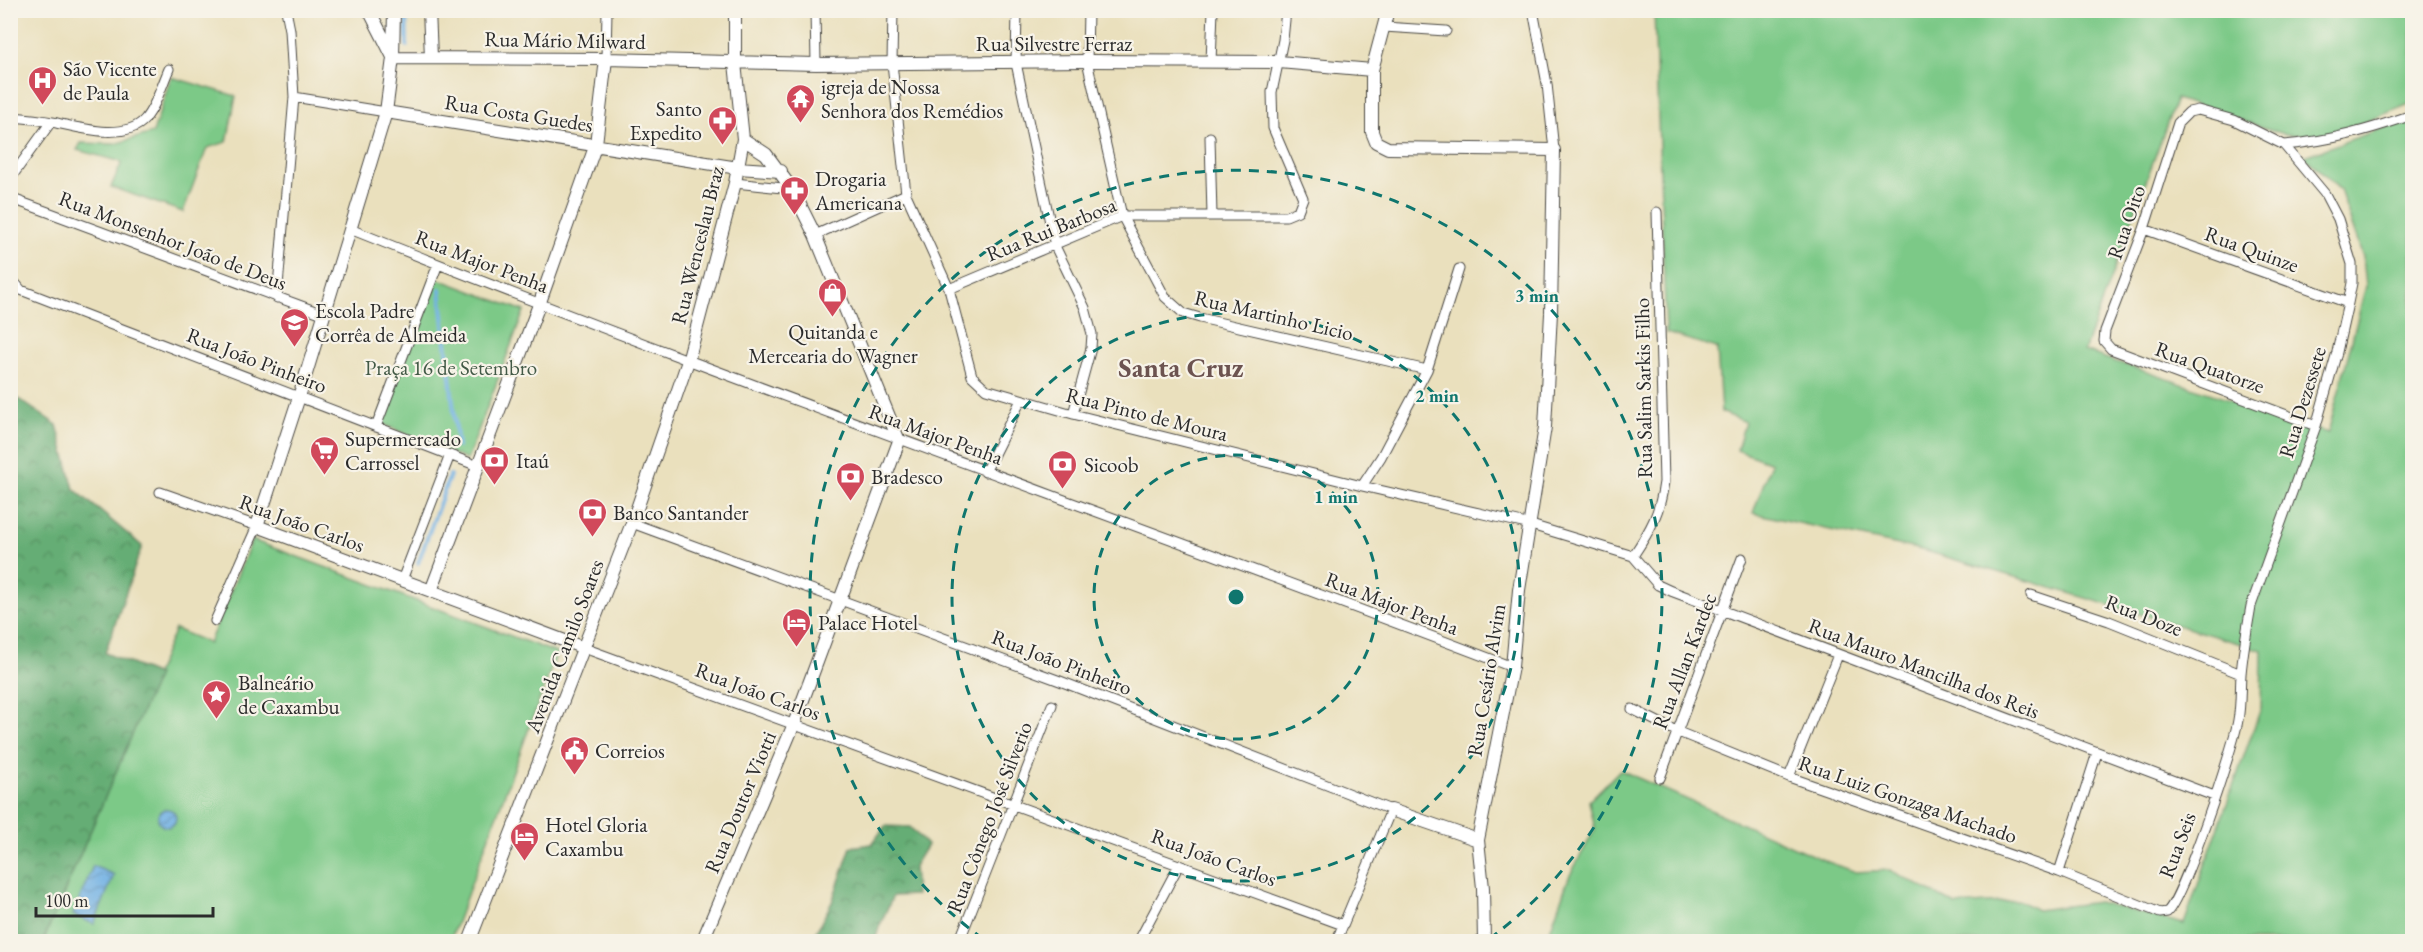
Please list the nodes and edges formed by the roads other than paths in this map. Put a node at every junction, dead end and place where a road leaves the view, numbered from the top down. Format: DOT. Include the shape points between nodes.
graph roads {
  1 [pos="286,10"];
  2 [pos="369,10"];
  3 [pos="394,10"];
  4 [pos="429,10"];
  5 [pos="607,10"];
  6 [pos="735,10"];
  7 [pos="815,10"];
  8 [pos="893,10"];
  9 [pos="1017,10"];
  10 [pos="1088,10"];
  11 [pos="1213,10"];
  12 [pos="1286,10"];
  13 [pos="1388,10"];
  14 [pos="1533,10"];
  15 [pos="1384,27"];
  16 [pos="1446,32"];
  17 [pos="431,57"];
  18 [pos="393,58"];
  19 [pos="606,59"];
  20 [pos="1087,61"];
  21 [pos="1211,62"];
  22 [pos="1279,62"];
  23 [pos="735,63"];
  24 [pos="892,63"];
  25 [pos="1016,63"];
  26 [pos="816,64"];
  27 [pos="169,69"];
  28 [pos="1372,70"];
  29 [pos="294,98"];
  30 [pos="386,112"];
  31 [pos="2412,115"];
  32 [pos="10,117"];
  33 [pos="51,122"];
  34 [pos="2178,123"];
  35 [pos="1210,137"];
  36 [pos="743,139"];
  37 [pos="596,144"];
  38 [pos="2284,144"];
  39 [pos="1554,150"];
  40 [pos="738,168"];
  41 [pos="781,171"];
  42 [pos="10,178"];
  43 [pos="735,183"];
  44 [pos="792,189"];
  45 [pos="906,194"];
  46 [pos="10,198"];
  47 [pos="1657,212"];
  48 [pos="1122,216"];
  49 [pos="1212,216"];
  50 [pos="350,229"];
  51 [pos="2144,229"];
  52 [pos="815,235"];
  53 [pos="1055,246"];
  54 [pos="438,264"];
  55 [pos="1459,269"];
  56 [pos="10,277"];
  57 [pos="949,289"];
  58 [pos="277,298"];
  59 [pos="540,302"];
  60 [pos="2348,303"];
  61 [pos="323,314"];
  62 [pos="2105,331"];
  63 [pos="688,361"];
  64 [pos="1427,370"];
  65 [pos="299,397"];
  66 [pos="1021,400"];
  67 [pos="1073,414"];
  68 [pos="2316,426"];
  69 [pos="376,427"];
  70 [pos="899,441"];
  71 [pos="450,455"];
  72 [pos="478,466"];
  73 [pos="985,472"];
  74 [pos="1362,486"];
  75 [pos="159,492"];
  76 [pos="632,523"];
  77 [pos="1531,525"];
  78 [pos="257,526"];
  79 [pos="1633,556"];
  80 [pos="1742,558"];
  81 [pos="402,580"];
  82 [pos="431,591"];
  83 [pos="2031,595"];
  84 [pos="839,601"];
  85 [pos="1722,612"];
  86 [pos="215,621"];
  87 [pos="584,648"];
  88 [pos="1838,655"];
  89 [pos="1512,668"];
  90 [pos="2241,674"];
  91 [pos="1052,705"];
  92 [pos="1632,709"];
  93 [pos="795,724"];
  94 [pos="1676,731"];
  95 [pos="2097,753"];
  96 [pos="1789,777"];
  97 [pos="1660,778"];
  98 [pos="2214,796"];
  99 [pos="1011,805"];
  100 [pos="1391,810"];
  101 [pos="1478,840"];
  102 [pos="1179,865"];
  103 [pos="2059,872"];
  104 [pos="2173,906"];
  105 [pos="1343,925"];
  106 [pos="469,942"];
  107 [pos="702,942"];
  108 [pos="959,942"];
  109 [pos="1138,942"];
  110 [pos="1336,942"];
  111 [pos="1484,942"];
  1 -- 29 [label="street"];
  2 -- 18 [label="street"];
  3 -- 18 [label="street"];
  4 -- 17 [label="street"];
  5 -- 19 [label="street"];
  6 -- 23 [label="street, Rua Wenceslau Braz"];
  7 -- 26 [label="street"];
  8 -- 24 [label="street, Rua Pinto de Moura"];
  9 -- 25 [label="street"];
  10 -- 20 [label="street, Rua Martinho Licio"];
  11 -- 21 [label="street"];
  12 -- 22 [label="street"];
  13 -- 15 [label="street"];
  14 -- 39 [label="street" via="1548,84"];
  15 -- 16 [label="street"];
  15 -- 28 [label="street"];
  17 -- 18 [label="street, Rua Mário Milward"];
  17 -- 19 [label="street, Rua Mário Milward"];
  18 -- 30 [label="street"];
  19 -- 23 [label="street, Rua Mário Milward"];
  19 -- 37 [label="street"];
  20 -- 21 [label="street, Rua Silvestre Ferraz"];
  20 -- 25 [label="street, Rua Silvestre Ferraz"];
  20 -- 48 [label="street, Rua Martinho Licio"];
  21 -- 22 [label="street, Rua Silvestre Ferraz"];
  22 -- 28 [label="street, Rua Silvestre Ferraz"];
  22 -- 49 [label="street, Rua Rui Barbosa" via="1272,92 1273,128 1303,198 1298,211 1286,216"];
  23 -- 26 [label="street, Rua Silvestre Ferraz"];
  23 -- 36 [label="street, Rua Wenceslau Braz"];
  24 -- 25 [label="street, Rua Silvestre Ferraz"];
  24 -- 26 [label="street, Rua Silvestre Ferraz"];
  24 -- 45 [label="street, Rua Pinto de Moura"];
  25 -- 53 [label="street"];
  27 -- 33 [label="street" via="146,118 137,126 100,131"];
  28 -- 39 [label="street" via="1372,132 1376,142 1388,148"];
  29 -- 30 [label="street, Rua Costa Guedes"];
  29 -- 58 [label="street"];
  30 -- 37 [label="street, Rua Costa Guedes"];
  30 -- 50 [label="street"];
  31 -- 38 [label="street" via="2332,140"];
  32 -- 33 [label="street"];
  33 -- 42 [label="street"];
  34 -- 38 [label="street, Rua Dezessete" via="2189,111 2198,110 2234,120"];
  34 -- 51 [label="street, Rua Oito"];
  35 -- 49 [label="street"];
  36 -- 40 [label="street, Rua Wenceslau Braz"];
  36 -- 41 [label="street" via="766,154"];
  37 -- 40 [label="street, Rua Costa Guedes"];
  37 -- 59 [label="street"];
  38 -- 60 [label="street, Rua Dezessete" via="2325,194 2338,219 2352,264"];
  39 -- 77 [label="street, Rua Cesário Alvim" via="1545,427"];
  40 -- 41 [label="street, Rua Costa Guedes"];
  40 -- 43 [label="street, Rua Wenceslau Braz"];
  41 -- 44 [label="street"];
  43 -- 44 [label="street"];
  43 -- 63 [label="street, Rua Wenceslau Braz"];
  44 -- 52 [label="street"];
  45 -- 52 [label="street"];
  45 -- 57 [label="street, Rua Pinto de Moura"];
  46 -- 58 [label="street, Rua Monsenhor João de Deus"];
  47 -- 79 [label="street, Rua Salim Sarkis Filho" via="1664,482 1656,519"];
  48 -- 49 [label="street, Rua Rui Barbosa"];
  48 -- 53 [label="street, Rua Rui Barbosa"];
  48 -- 64 [label="street, Rua Martinho Licio" via="1165,297 1183,313"];
  50 -- 54 [label="street, Rua Major Penha"];
  50 -- 61 [label="street"];
  51 -- 60 [label="street, Rua Quinze"];
  51 -- 62 [label="street, Rua Oito"];
  52 -- 70 [label="street"];
  53 -- 57 [label="street, Rua Rui Barbosa"];
  53 -- 67 [label="street" via="1092,334"];
  54 -- 59 [label="street, Rua Major Penha"];
  54 -- 69 [label="street"];
  55 -- 64 [label="street"];
  56 -- 65 [label="street, Rua João Pinheiro" via="21,290"];
  57 -- 66 [label="street, Rua Pinto de Moura" via="972,376 986,389"];
  58 -- 61 [label="street, Rua Monsenhor João de Deus"];
  59 -- 63 [label="street, Rua Major Penha"];
  59 -- 72 [label="street"];
  60 -- 68 [label="street, Rua Dezessete"];
  61 -- 65 [label="street"];
  62 -- 68 [label="street, Rua Quatorze" via="2104,341 2111,349"];
  63 -- 70 [label="street, Rua Major Penha"];
  63 -- 76 [label="street, Avenida Camilo Soares"];
  64 -- 74 [label="street"];
  65 -- 69 [label="street, Rua João Pinheiro"];
  65 -- 78 [label="street"];
  66 -- 67 [label="street, Rua Pinto de Moura"];
  66 -- 73 [label="street"];
  67 -- 74 [label="street, Rua Pinto de Moura"];
  68 -- 90 [label="street, Rua Dezessete" via="2251,606"];
  69 -- 71 [label="street, Rua João Pinheiro"];
  70 -- 73 [label="street, Rua Major Penha"];
  70 -- 84 [label="street, Rua Doutor Viotti"];
  71 -- 72 [label="street, Rua João Pinheiro"];
  71 -- 81 [label="street"];
  72 -- 82 [label="street"];
  73 -- 89 [label="street, Rua Major Penha"];
  74 -- 77 [label="street, Rua Pinto de Moura"];
  75 -- 78 [label="street, Rua João Carlos"];
  76 -- 84 [label="street, Rua João Pinheiro"];
  76 -- 87 [label="street, Avenida Camilo Soares"];
  77 -- 79 [label="street, Rua Pinto de Moura"];
  77 -- 89 [label="street, Rua Cesário Alvim" via="1519,590"];
  78 -- 81 [label="street, Rua João Carlos"];
  78 -- 86 [label="street"];
  79 -- 85 [label="street, Rua Mauro Mancilha dos Reis" via="1658,585"];
  80 -- 85 [label="street, Rua Allan Kardec"];
  81 -- 82 [label="street, Rua João Carlos"];
  82 -- 87 [label="street, Rua João Carlos"];
  83 -- 90 [label="street, Rua Doze" via="2109,621"];
  84 -- 93 [label="street, Rua Doutor Viotti"];
  84 -- 100 [label="street, Rua João Pinheiro" via="1060,681"];
  85 -- 88 [label="street, Rua Mauro Mancilha dos Reis"];
  85 -- 94 [label="street, Rua Allan Kardec"];
  87 -- 93 [label="street, Rua João Carlos"];
  87 -- 106 [label="street, Avenida Camilo Soares"];
  88 -- 95 [label="street, Rua Mauro Mancilha dos Reis"];
  88 -- 96 [label="street"];
  89 -- 101 [label="street, Rua Cesário Alvim"];
  90 -- 98 [label="street, Rua Dezessete" via="2238,719"];
  91 -- 99 [label="street, Rua Cônego José Silverio"];
  92 -- 94 [label="street, Rua Luiz Gonzaga Machado"];
  93 -- 99 [label="street, Rua João Carlos"];
  93 -- 107 [label="street, Rua Doutor Viotti"];
  94 -- 96 [label="street, Rua Luiz Gonzaga Machado"];
  94 -- 97 [label="street, Rua Allan Kardec"];
  95 -- 98 [label="street, Rua Mauro Mancilha dos Reis"];
  95 -- 103 [label="street"];
  96 -- 103 [label="street, Rua Luiz Gonzaga Machado"];
  98 -- 104 [label="street, Rua Seis"];
  99 -- 102 [label="street, Rua João Carlos"];
  99 -- 108 [label="street, Rua Cônego José Silverio"];
  100 -- 101 [label="street, Rua João Pinheiro"];
  100 -- 105 [label="street"];
  101 -- 111 [label="street, Rua Cesário Alvim"];
  102 -- 105 [label="street, Rua João Carlos"];
  102 -- 109 [label="street"];
  103 -- 104 [label="street, Rua Luiz Gonzaga Machado" via="2160,913"];
  105 -- 110 [label="street"];
}
